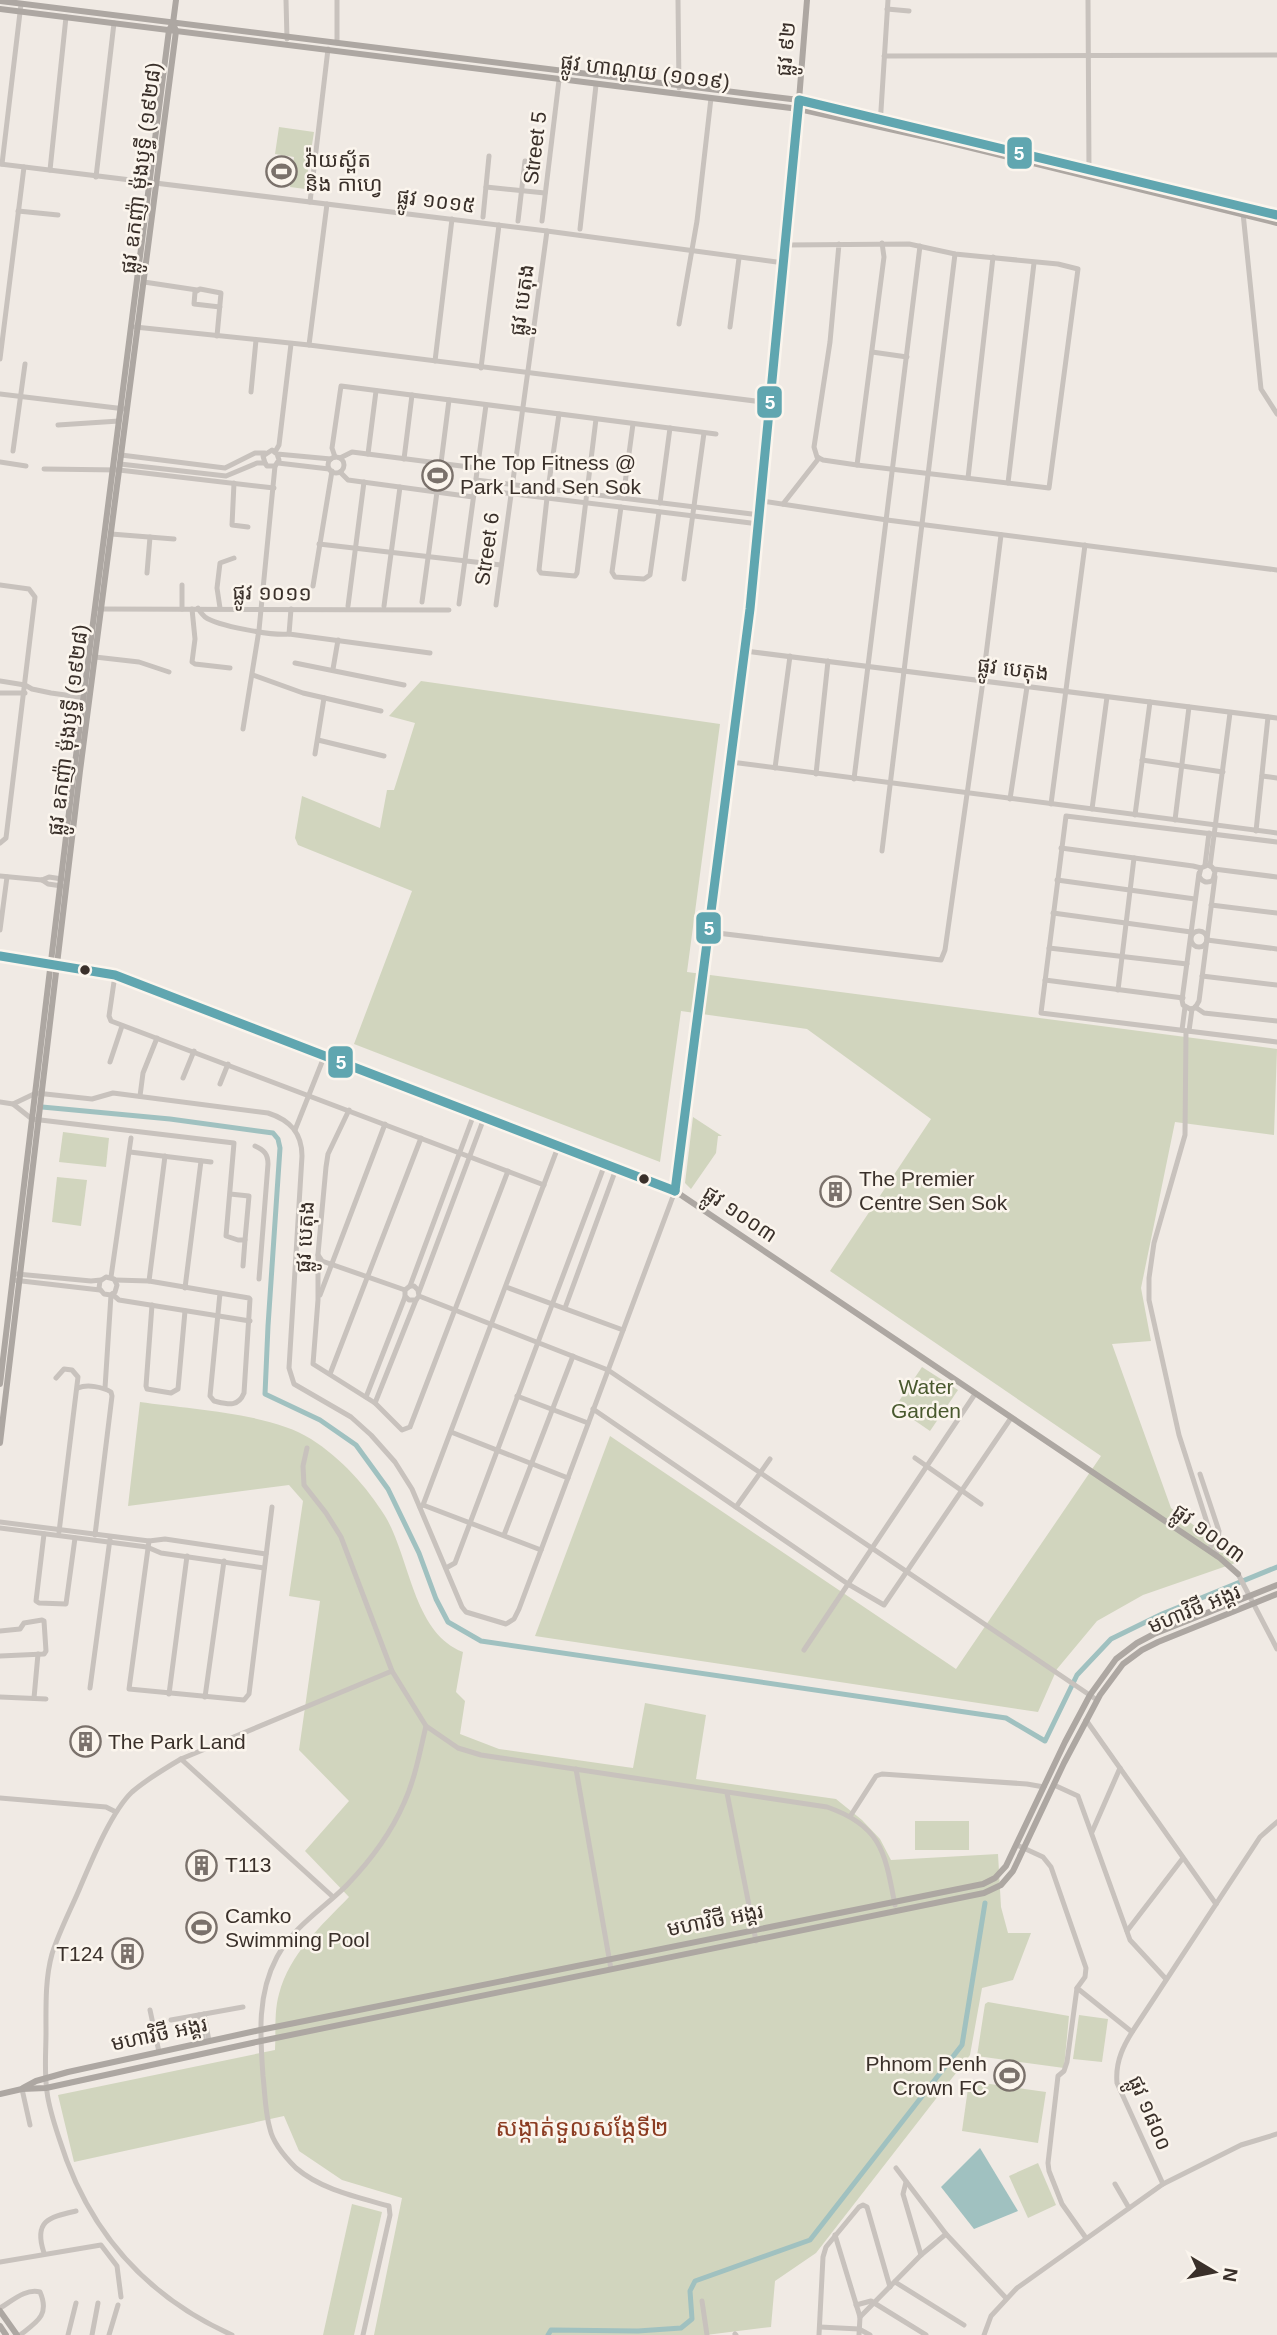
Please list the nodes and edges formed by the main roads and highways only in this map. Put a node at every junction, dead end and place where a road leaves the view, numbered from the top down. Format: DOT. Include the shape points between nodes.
graph roads {
  1 [pos="176,0"];
  2 [pos="807,0"];
  3 [pos="4,1"];
  4 [pos="24,5"];
  5 [pos="0,9"];
  6 [pos="173,28"];
  7 [pos="286,40"];
  8 [pos="678,90"];
  9 [pos="799,100"];
  10 [pos="799,109"];
  11 [pos="880,122"];
  12 [pos="153,183"];
  13 [pos="1244,211"];
  14 [pos="1277,215"];
  15 [pos="1277,223"];
  16 [pos="135,327"];
  17 [pos="124,409"];
  18 [pos="118,455"];
  19 [pos="117,466"];
  20 [pos="98,609"];
  21 [pos="87,698"];
  22 [pos="54,964"];
  23 [pos="675,1191"];
  24 [pos="17,1277"];
  25 [pos="0,1384"];
  26 [pos="0,1443"];
  27 [pos="1238,1574"];
  28 [pos="1277,1584"];
  29 [pos="1277,1594"];
  30 [pos="1031,1815"];
  31 [pos="1039,1819"];
  32 [pos="1003,1871"];
  33 [pos="1010,1876"];
  34 [pos="970,1887"];
  35 [pos="972,1897"];
  36 [pos="463,1989"];
  37 [pos="465,1999"];
  38 [pos="22,2089"];
  39 [pos="0,2093"];
  40 [pos="0,2309"];
  41 [pos="0,2328"];
  42 [pos="6,2335"];
  43 [pos="18,2335"];
  1 -- 6 [label="main road, ផ្លូវ ឧកញ៉ា ម៉ុងឫទ្ធី (១៩២៨)"];
  2 -- 9 [label="main road, ផ្លូវ ៩២"];
  3 -- 4 [label="main road, ផ្លូវ ហាណូយ (១០១៩)"];
  4 -- 5 [label="main road, ផ្លូវ ហាណូយ (១០១៩)"];
  4 -- 6 [label="main road, ផ្លូវ ហាណូយ (១០១៩)"];
  4 -- 6 [label="main road, ផ្លូវ ហាណូយ (១០១៩)" via="65,17"];
  6 -- 7 [label="main road, ផ្លូវ ហាណូយ (១០១៩)"];
  6 -- 12 [label="main road, ផ្លូវ ឧកញ៉ា ម៉ុងឫទ្ធី (១៩២៨)"];
  7 -- 8 [label="main road, ផ្លូវ ហាណូយ (១០១៩)"];
  7 -- 8 [label="main road, ផ្លូវ ហាណូយ (១០១៩)" via="596,85"];
  8 -- 9 [label="main road, ផ្លូវ ហាណូយ (១០១៩)"];
  8 -- 10 [label="main road, ផ្លូវ ហាណូយ (១០១៩)"];
  9 -- 11 [label="main road, ផ្លូវ ហាណូយ (១០១៩)"];
  10 -- 11 [label="main road, ផ្លូវ ហាណូយ (១០១៩)"];
  10 -- 23 [label="main road" via="745,651"];
  11 -- 13 [label="main road, ផ្លូវ ហាណូយ (១០១៩)"];
  12 -- 16 [label="main road, ផ្លូវ ឧកញ៉ា ម៉ុងឫទ្ធី (១៩២៨)"];
  12 -- 16 [label="main road, ផ្លូវ ឧកញ៉ា ម៉ុងឫទ្ធី (១៩២៨)"];
  13 -- 14 [label="main road, ផ្លូវ ហាណូយ (១០១៩)"];
  13 -- 15 [label="main road, ផ្លូវ ហាណូយ (១០១៩)"];
  16 -- 17 [label="main road, ផ្លូវ ឧកញ៉ា ម៉ុងឫទ្ធី (១៩២៨)"];
  17 -- 18 [label="main road, ផ្លូវ ឧកញ៉ា ម៉ុងឫទ្ធី (១៩២៨)"];
  17 -- 18 [label="main road, ផ្លូវ ឧកញ៉ា ម៉ុងឫទ្ធី (១៩២៨)"];
  18 -- 19 [label="main road, ផ្លូវ ឧកញ៉ា ម៉ុងឫទ្ធី (១៩២៨)"];
  19 -- 20 [label="main road, ផ្លូវ ឧកញ៉ា ម៉ុងឫទ្ធី (១៩២៨)"];
  19 -- 20 [label="main road, ផ្លូវ ឧកញ៉ា ម៉ុងឫទ្ធី (១៩២៨)"];
  20 -- 21 [label="main road, ផ្លូវ ឧកញ៉ា ម៉ុងឫទ្ធី (១៩២៨)"];
  20 -- 21 [label="main road, ផ្លូវ ឧកញ៉ា ម៉ុងឫទ្ធី (១៩២៨)"];
  21 -- 22 [label="main road, ផ្លូវ ឧកញ៉ា ម៉ុងឫទ្ធី (១៩២៨)"];
  22 -- 23 [label="main road, ផ្លូវ ១០០៣" via="115,975"];
  22 -- 24 [label="main road, ផ្លូវ ឧកញ៉ា ម៉ុងឫទ្ធី (១៩២៨)"];
  23 -- 27 [label="main road, ផ្លូវ ១០០៣"];
  24 -- 25 [label="main road, ផ្លូវ ឧកញ៉ា ម៉ុងឫទ្ធី (១៩២៨)"];
  24 -- 26 [label="main road, ផ្លូវ ឧកញ៉ា ម៉ុងឫទ្ធី (១៩២៨)"];
  28 -- 30 [label="main road, មហាវិថី អង្គរ" via="1154,1634 1109,1667 1090,1695"];
  29 -- 31 [label="main road, មហាវិថី អង្គរ" via="1142,1650 1115,1672 1086,1720"];
  30 -- 31 [label="main road"];
  30 -- 32 [label="main road, មហាវិថី អង្គរ"];
  31 -- 33 [label="main road, មហាវិថី អង្គរ"];
  32 -- 33 [label="main road"];
  32 -- 34 [label="main road, មហាវិថី អង្គរ" via="991,1881"];
  33 -- 35 [label="main road, មហាវិថី អង្គរ"];
  34 -- 35 [label="main road"];
  34 -- 36 [label="main road, មហាវិថី អង្គរ"];
  35 -- 37 [label="main road, មហាវិថី អង្គរ"];
  36 -- 37 [label="main road"];
  36 -- 38 [label="main road, មហាវិថី អង្គរ" via="159,2052 46,2078"];
  37 -- 38 [label="main road, មហាវិថី អង្គរ" via="46,2088"];
  38 -- 39 [label="main road, មហាវិថី អង្គរ"];
  40 -- 43 [label="main road"];
  41 -- 42 [label="main road"];
}
